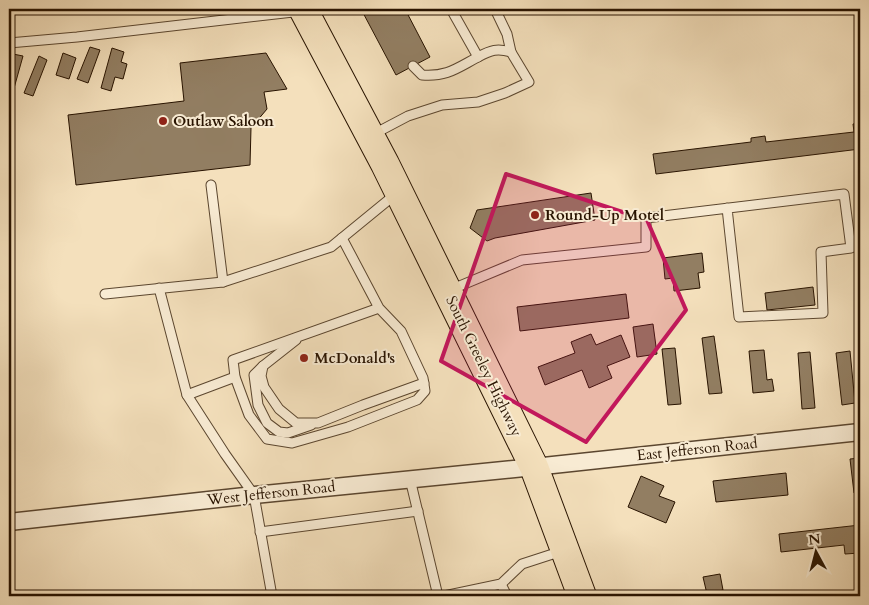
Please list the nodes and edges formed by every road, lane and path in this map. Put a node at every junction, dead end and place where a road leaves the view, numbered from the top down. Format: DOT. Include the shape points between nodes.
graph roads {
  1 [pos="450,9"];
  2 [pos="495,9"];
  3 [pos="303,10"];
  4 [pos="9,43"];
  5 [pos="511,52"];
  6 [pos="478,56"];
  7 [pos="413,66"];
  8 [pos="371,136"];
  9 [pos="211,185"];
  10 [pos="399,192"];
  11 [pos="727,208"];
  12 [pos="342,238"];
  13 [pos="223,282"];
  14 [pos="159,288"];
  15 [pos="448,291"];
  16 [pos="105,294"];
  17 [pos="378,308"];
  18 [pos="302,335"];
  19 [pos="263,366"];
  20 [pos="235,377"];
  21 [pos="424,383"];
  22 [pos="186,395"];
  23 [pos="318,423"];
  24 [pos="860,432"];
  25 [pos="534,467"];
  26 [pos="410,479"];
  27 [pos="254,494"];
  28 [pos="418,511"];
  29 [pos="9,522"];
  30 [pos="260,532"];
  31 [pos="565,551"];
  32 [pos="501,584"];
  33 [pos="467,594"];
  34 [pos="272,596"];
  35 [pos="438,596"];
  36 [pos="444,596"];
  37 [pos="507,596"];
  38 [pos="582,596"];
  1 -- 6 [label="lane"];
  2 -- 5 [label="lane" via="507,34"];
  3 -- 4 [label="lane"];
  3 -- 8 [label="highway, South Greeley Highway"];
  5 -- 6 [label="lane" via="500,49"];
  5 -- 8 [label="lane" via="529,82 478,102 442,104 408,116"];
  6 -- 7 [label="lane" via="448,73 435,76 422,75"];
  8 -- 10 [label="highway, South Greeley Highway"];
  9 -- 13 [label="lane"];
  10 -- 12 [label="lane"];
  10 -- 15 [label="highway, South Greeley Highway"];
  11 -- 11 [label="lane" via="844,194 851,248 821,252 823,313 739,317"];
  11 -- 15 [label="lane" via="646,218 646,247 522,260"];
  12 -- 13 [label="lane" via="331,247"];
  12 -- 17 [label="lane"];
  13 -- 14 [label="lane"];
  14 -- 16 [label="lane"];
  14 -- 22 [label="lane"];
  15 -- 25 [label="highway, South Greeley Highway"];
  17 -- 18 [label="lane"];
  17 -- 21 [label="lane" via="401,331"];
  18 -- 19 [label="lane"];
  18 -- 20 [label="lane" via="233,360"];
  19 -- 23 [label="lane" via="264,387 278,409 296,423"];
  19 -- 23 [label="lane" via="254,375 258,405 267,423 279,432 288,433"];
  20 -- 21 [label="lane" via="249,415 268,439 292,443 348,427 417,400 426,391"];
  20 -- 22 [label="lane"];
  21 -- 23 [label="lane"];
  22 -- 27 [label="lane"];
  24 -- 25 [label="street, East Jefferson Road"];
  25 -- 26 [label="street, West Jefferson Road"];
  25 -- 31 [label="highway, South Greeley Highway"];
  26 -- 27 [label="street, West Jefferson Road"];
  26 -- 28 [label="lane"];
  27 -- 29 [label="street, West Jefferson Road"];
  27 -- 30 [label="lane"];
  28 -- 30 [label="lane"];
  28 -- 35 [label="lane"];
  30 -- 34 [label="lane"];
  31 -- 32 [label="lane" via="522,564"];
  31 -- 38 [label="highway, South Greeley Highway"];
  32 -- 33 [label="lane"];
  32 -- 37 [label="lane"];
  33 -- 36 [label="lane"];
}
